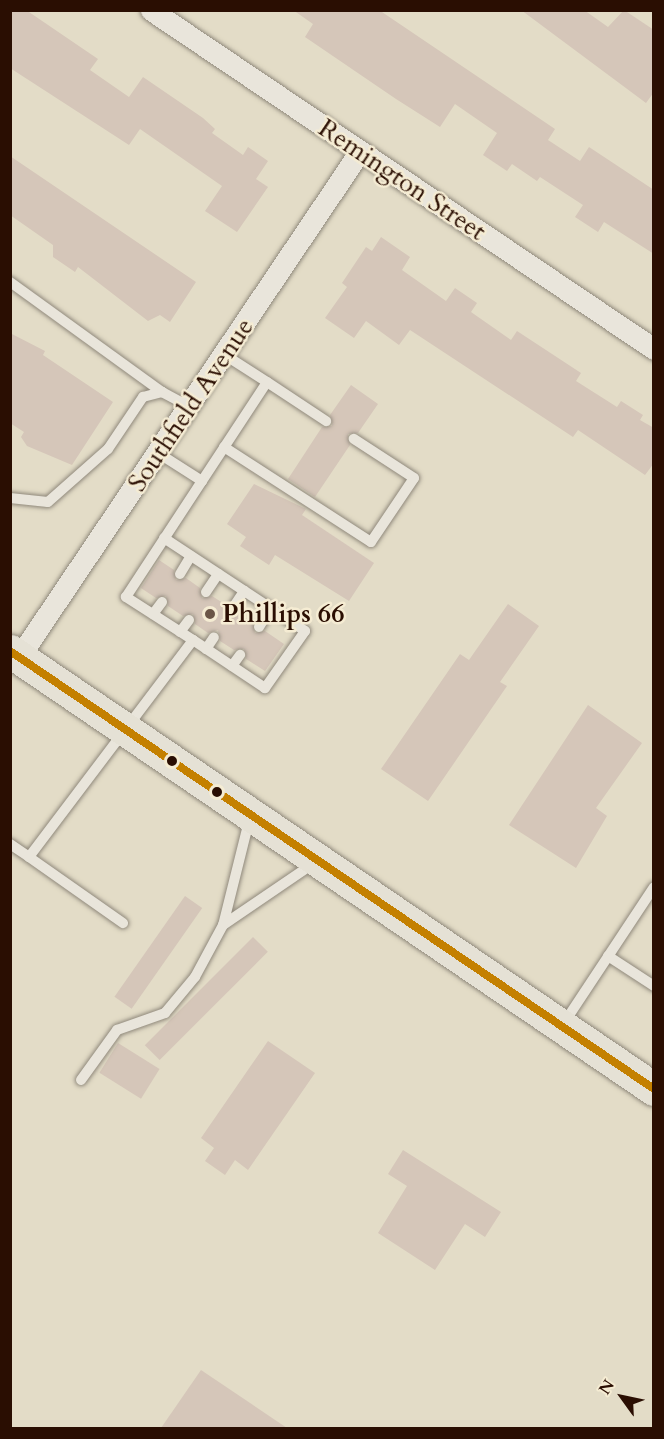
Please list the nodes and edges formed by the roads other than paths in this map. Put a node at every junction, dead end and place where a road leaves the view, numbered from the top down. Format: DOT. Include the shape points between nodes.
graph roads {
  1 [pos="151,10"];
  2 [pos="360,151"];
  3 [pos="10,282"];
  4 [pos="654,349"];
  5 [pos="225,355"];
  6 [pos="267,382"];
  7 [pos="162,392"];
  8 [pos="188,406"];
  9 [pos="326,421"];
  10 [pos="354,439"];
  11 [pos="224,447"];
  12 [pos="158,453"];
  13 [pos="202,481"];
  14 [pos="10,498"];
  15 [pos="164,538"];
  16 [pos="191,556"];
  17 [pos="180,574"];
  18 [pos="218,574"];
  19 [pos="244,591"];
  20 [pos="206,592"];
  21 [pos="162,602"];
  22 [pos="271,608"];
  23 [pos="232,609"];
  24 [pos="153,614"];
  25 [pos="189,620"];
  26 [pos="259,627"];
  27 [pos="180,632"];
  28 [pos="214,637"];
  29 [pos="194,640"];
  30 [pos="206,649"];
  31 [pos="15,654"];
  32 [pos="240,655"];
  33 [pos="232,666"];
  34 [pos="127,729"];
  35 [pos="250,814"];
  36 [pos="10,844"];
  37 [pos="29,857"];
  38 [pos="318,860"];
  39 [pos="654,887"];
  40 [pos="123,923"];
  41 [pos="223,926"];
  42 [pos="608,956"];
  43 [pos="654,986"];
  44 [pos="562,1026"];
  45 [pos="81,1080"];
  46 [pos="651,1080"];
  1 -- 2 [label="street, Remington Street"];
  2 -- 4 [label="street, Remington Street"];
  2 -- 5 [label="street, Southfield Avenue"];
  3 -- 7 [label="lane"];
  5 -- 6 [label="lane"];
  5 -- 8 [label="street, Southfield Avenue"];
  6 -- 9 [label="lane"];
  6 -- 11 [label="lane"];
  7 -- 8 [label="lane"];
  7 -- 14 [label="lane" via="143,397 108,449 48,502"];
  8 -- 12 [label="street, Southfield Avenue"];
  10 -- 11 [label="lane" via="414,478 371,542"];
  11 -- 13 [label="lane"];
  12 -- 13 [label="lane"];
  12 -- 31 [label="street, Southfield Avenue"];
  13 -- 15 [label="lane"];
  15 -- 16 [label="lane"];
  15 -- 24 [label="lane" via="126,597"];
  16 -- 17 [label="lane"];
  16 -- 18 [label="lane"];
  18 -- 19 [label="lane"];
  18 -- 20 [label="lane"];
  19 -- 22 [label="lane"];
  19 -- 23 [label="lane"];
  21 -- 24 [label="lane"];
  22 -- 26 [label="lane"];
  22 -- 33 [label="lane" via="305,631 265,688"];
  24 -- 27 [label="lane"];
  25 -- 27 [label="lane"];
  27 -- 29 [label="lane"];
  28 -- 30 [label="lane"];
  29 -- 30 [label="lane"];
  29 -- 34 [label="lane"];
  30 -- 33 [label="lane"];
  31 -- 34 [label="highway"];
  32 -- 33 [label="lane"];
  34 -- 35 [label="highway"];
  34 -- 37 [label="lane"];
  35 -- 38 [label="highway"];
  35 -- 41 [label="lane"];
  36 -- 37 [label="lane"];
  37 -- 40 [label="lane"];
  38 -- 41 [label="lane"];
  38 -- 44 [label="highway"];
  39 -- 42 [label="lane"];
  41 -- 45 [label="lane" via="195,977 165,1013 117,1030"];
  42 -- 43 [label="lane"];
  42 -- 44 [label="lane"];
  44 -- 46 [label="highway"];
}
